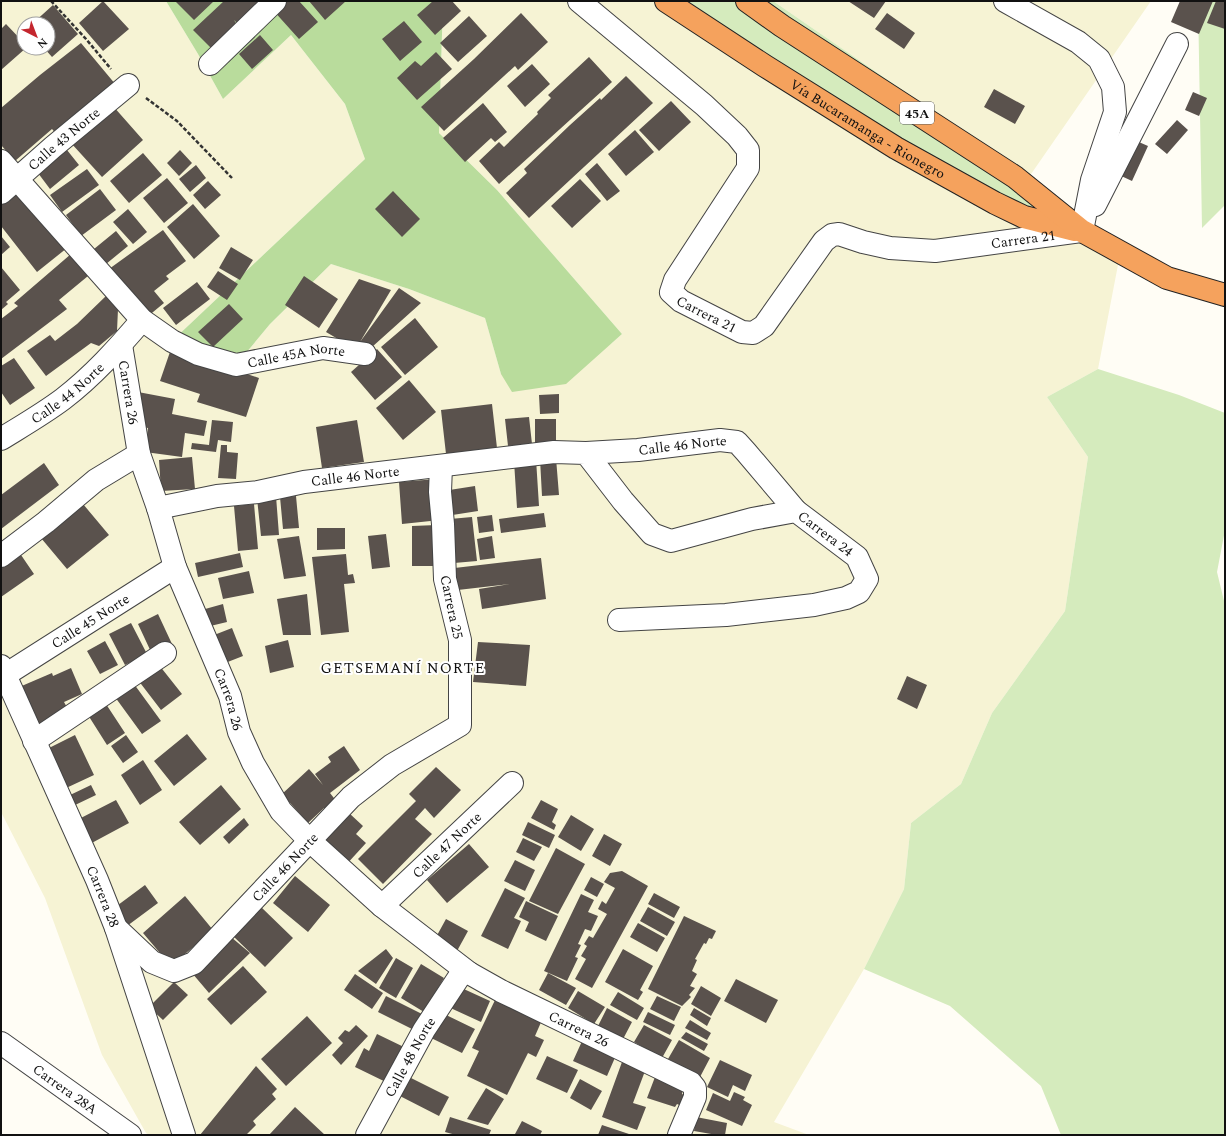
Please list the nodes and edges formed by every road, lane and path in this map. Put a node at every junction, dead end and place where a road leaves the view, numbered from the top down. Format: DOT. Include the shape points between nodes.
graph roads {
  1 [pos="275,1"];
  2 [pos="579,1"];
  3 [pos="666,1"];
  4 [pos="747,1"];
  5 [pos="1005,1"];
  6 [pos="1177,44"];
  7 [pos="210,64"];
  8 [pos="128,85"];
  9 [pos="1,162"];
  10 [pos="9,186"];
  11 [pos="1082,231"];
  12 [pos="1225,295"];
  13 [pos="142,320"];
  14 [pos="121,345"];
  15 [pos="365,354"];
  16 [pos="1,439"];
  17 [pos="586,453"];
  18 [pos="139,454"];
  19 [pos="441,466"];
  20 [pos="158,508"];
  21 [pos="796,511"];
  22 [pos="1,556"];
  23 [pos="175,567"];
  24 [pos="619,620"];
  25 [pos="165,653"];
  26 [pos="3,670"];
  27 [pos="460,725"];
  28 [pos="34,741"];
  29 [pos="512,783"];
  30 [pos="309,840"];
  31 [pos="382,906"];
  32 [pos="116,928"];
  33 [pos="463,977"];
  34 [pos="1,1043"];
  35 [pos="130,1135"];
  36 [pos="184,1135"];
  37 [pos="367,1135"];
  38 [pos="679,1135"];
  1 -- 7 [label="street"];
  2 -- 11 [label="street, Carrera 21" via="704,106 737,136 748,150 748,168 675,280 671,292 680,301 742,332 753,333 764,326 824,241 832,235 839,234 890,248 935,251"];
  3 -- 11 [label="highway, Vía Bucaramanga - Rionegro / 45A" via="896,148 995,203 1024,217"];
  4 -- 11 [label="highway, Vía Bucaramanga - Rionegro / 45A" via="1016,177"];
  5 -- 11 [label="street" via="1078,42 1099,59 1113,87 1115,112 1092,180"];
  6 -- 11 [label="street"];
  8 -- 10 [label="street, Calle 43 Norte"];
  9 -- 10 [label="street"];
  10 -- 13 [label="street"];
  11 -- 12 [label="highway, Vía Bucaramanga - Rionegro / 45A" via="1167,278"];
  13 -- 14 [label="street, Calle 44 Norte"];
  13 -- 15 [label="street, Calle 45A Norte" via="198,354 236,365 323,348"];
  14 -- 16 [label="street, Calle 44 Norte" via="63,399"];
  14 -- 18 [label="street, Carrera 26"];
  17 -- 19 [label="street, Calle 46 Norte" via="554,452"];
  17 -- 21 [label="street, Calle 46 Norte" via="638,450 720,440 737,442"];
  17 -- 21 [label="street, Carrera 24" via="652,534 671,540 752,519"];
  18 -- 20 [label="street, Carrera 26"];
  18 -- 22 [label="street" via="96,480"];
  19 -- 20 [label="street, Calle 46 Norte" via="304,482"];
  19 -- 27 [label="street, Carrera 25" via="445,579 460,640"];
  20 -- 23 [label="street, Carrera 26"];
  21 -- 24 [label="street, Carrera 24" via="858,557 867,579 859,592 846,598 814,605 733,614"];
  23 -- 26 [label="street, Calle 45 Norte"];
  23 -- 30 [label="street, Carrera 26" via="230,696 240,732 253,763 281,810"];
  25 -- 28 [label="street"];
  26 -- 28 [label="street, Carrera 28"];
  27 -- 30 [label="street, Calle 46 Norte" via="392,764 351,797"];
  28 -- 32 [label="street, Carrera 28"];
  29 -- 31 [label="street, Calle 47 Norte"];
  30 -- 31 [label="street, Carrera 26"];
  30 -- 32 [label="street, Calle 46 Norte" via="194,963 174,971 152,962"];
  31 -- 33 [label="street, Carrera 26"];
  32 -- 36 [label="street, Carrera 28"];
  33 -- 37 [label="street, Calle 48 Norte" via="424,1030"];
  33 -- 38 [label="street, Carrera 26" via="501,991 691,1083 695,1088 695,1096"];
  34 -- 35 [label="street, Carrera 28A"];
}
